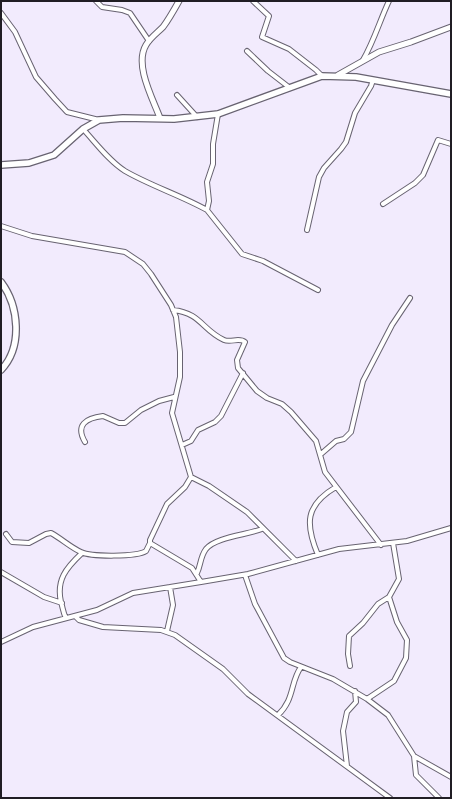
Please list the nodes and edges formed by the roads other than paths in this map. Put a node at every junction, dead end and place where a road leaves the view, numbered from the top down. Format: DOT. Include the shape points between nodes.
graph roads {
  1 [pos="96,1"];
  2 [pos="179,1"];
  3 [pos="253,1"];
  4 [pos="389,1"];
  5 [pos="1,13"];
  6 [pos="451,27"];
  7 [pos="149,41"];
  8 [pos="247,51"];
  9 [pos="363,60"];
  10 [pos="322,76"];
  11 [pos="338,76"];
  12 [pos="373,80"];
  13 [pos="290,88"];
  14 [pos="451,94"];
  15 [pos="177,95"];
  16 [pos="218,114"];
  17 [pos="160,118"];
  18 [pos="197,118"];
  19 [pos="99,120"];
  20 [pos="83,129"];
  21 [pos="451,144"];
  22 [pos="1,165"];
  23 [pos="383,204"];
  24 [pos="206,210"];
  25 [pos="1,226"];
  26 [pos="307,230"];
  27 [pos="1,282"];
  28 [pos="318,290"];
  29 [pos="410,298"];
  30 [pos="173,310"];
  31 [pos="1,370"];
  32 [pos="243,373"];
  33 [pos="174,398"];
  34 [pos="85,442"];
  35 [pos="182,445"];
  36 [pos="321,454"];
  37 [pos="191,477"];
  38 [pos="336,487"];
  39 [pos="262,529"];
  40 [pos="449,529"];
  41 [pos="451,533"];
  42 [pos="6,534"];
  43 [pos="150,543"];
  44 [pos="393,543"];
  45 [pos="381,545"];
  46 [pos="82,553"];
  47 [pos="318,555"];
  48 [pos="296,561"];
  49 [pos="1,572"];
  50 [pos="197,573"];
  51 [pos="245,574"];
  52 [pos="201,582"];
  53 [pos="170,587"];
  54 [pos="389,596"];
  55 [pos="62,603"];
  56 [pos="75,616"];
  57 [pos="66,618"];
  58 [pos="167,631"];
  59 [pos="1,641"];
  60 [pos="350,666"];
  61 [pos="301,667"];
  62 [pos="356,691"];
  63 [pos="366,699"];
  64 [pos="278,715"];
  65 [pos="414,756"];
  66 [pos="347,766"];
  67 [pos="451,777"];
  68 [pos="390,798"];
  69 [pos="439,798"];
  1 -- 7 [label="street" via="102,7 130,13"];
  2 -- 7 [label="street" via="164,26"];
  3 -- 10 [label="street" via="269,16 262,36 289,49"];
  4 -- 9 [label="street" via="372,46"];
  5 -- 19 [label="street" via="15,32 36,77 55,99 67,112"];
  6 -- 9 [label="street"];
  7 -- 17 [label="street" via="143,51 142,66"];
  8 -- 13 [label="street"];
  9 -- 11 [label="street"];
  10 -- 11 [label="main road"];
  10 -- 13 [label="main road"];
  11 -- 12 [label="main road"];
  12 -- 14 [label="main road"];
  12 -- 26 [label="street" via="356,113 346,142 319,177"];
  13 -- 16 [label="main road"];
  15 -- 18 [label="street"];
  16 -- 18 [label="main road"];
  16 -- 24 [label="street" via="213,164 207,182 209,201"];
  17 -- 18 [label="main road"];
  17 -- 19 [label="main road"];
  19 -- 20 [label="main road"];
  20 -- 22 [label="main road" via="54,155 24,164"];
  20 -- 24 [label="street" via="124,170 186,198"];
  21 -- 23 [label="street" via="438,140 423,175 416,183"];
  24 -- 28 [label="street" via="242,254 263,261"];
  25 -- 30 [label="street" via="32,236 131,255 143,264"];
  27 -- 31 [label="main road" via="10,298 16,332 13,351"];
  29 -- 36 [label="street" via="392,325 364,381 351,432"];
  30 -- 32 [label="street" via="189,313 224,340 243,340 245,344 239,352 237,365"];
  30 -- 33 [label="street" via="180,352 179,382"];
  32 -- 35 [label="street" via="221,416 215,422 198,430 191,441"];
  32 -- 36 [label="street" via="257,391 282,404 291,412 316,441"];
  33 -- 34 [label="street" via="159,401 140,410 125,423 118,423 103,416 87,421 80,432"];
  33 -- 35 [label="street" via="172,413"];
  35 -- 37 [label="street"];
  36 -- 38 [label="street" via="322,466"];
  37 -- 39 [label="street" via="247,512"];
  37 -- 43 [label="street" via="185,487 167,504 150,537"];
  38 -- 45 [label="street"];
  38 -- 47 [label="street" via="323,495 314,506 309,535"];
  39 -- 48 [label="street"];
  39 -- 50 [label="street" via="224,539 210,546 201,557"];
  40 -- 41 [label="street"];
  40 -- 44 [label="street"];
  42 -- 46 [label="street" via="12,542 24,544 51,533"];
  43 -- 46 [label="street" via="146,551 134,555"];
  43 -- 50 [label="street"];
  44 -- 45 [label="street"];
  44 -- 54 [label="street" via="399,579"];
  45 -- 47 [label="street" via="348,547"];
  46 -- 55 [label="street" via="60,580 58,588"];
  47 -- 48 [label="street"];
  48 -- 51 [label="street"];
  49 -- 55 [label="street" via="44,597"];
  50 -- 52 [label="street"];
  51 -- 52 [label="street"];
  51 -- 61 [label="street" via="255,604 280,653"];
  52 -- 53 [label="street"];
  53 -- 56 [label="street" via="133,593 97,610"];
  53 -- 58 [label="street" via="173,605"];
  54 -- 60 [label="street" via="378,604 364,623 349,636"];
  54 -- 63 [label="street" via="397,622 407,640 406,658 394,681"];
  55 -- 57 [label="street"];
  56 -- 57 [label="street"];
  56 -- 58 [label="street" via="79,620 104,627"];
  57 -- 59 [label="street" via="33,627"];
  58 -- 64 [label="street" via="198,650 223,669 248,694"];
  61 -- 62 [label="street"];
  61 -- 64 [label="street" via="289,701"];
  62 -- 63 [label="street"];
  62 -- 66 [label="street" via="356,702 347,712 343,731"];
  63 -- 65 [label="street" via="388,715"];
  64 -- 66 [label="street"];
  65 -- 67 [label="street"];
  65 -- 69 [label="street" via="416,775"];
  66 -- 68 [label="street"];
}
